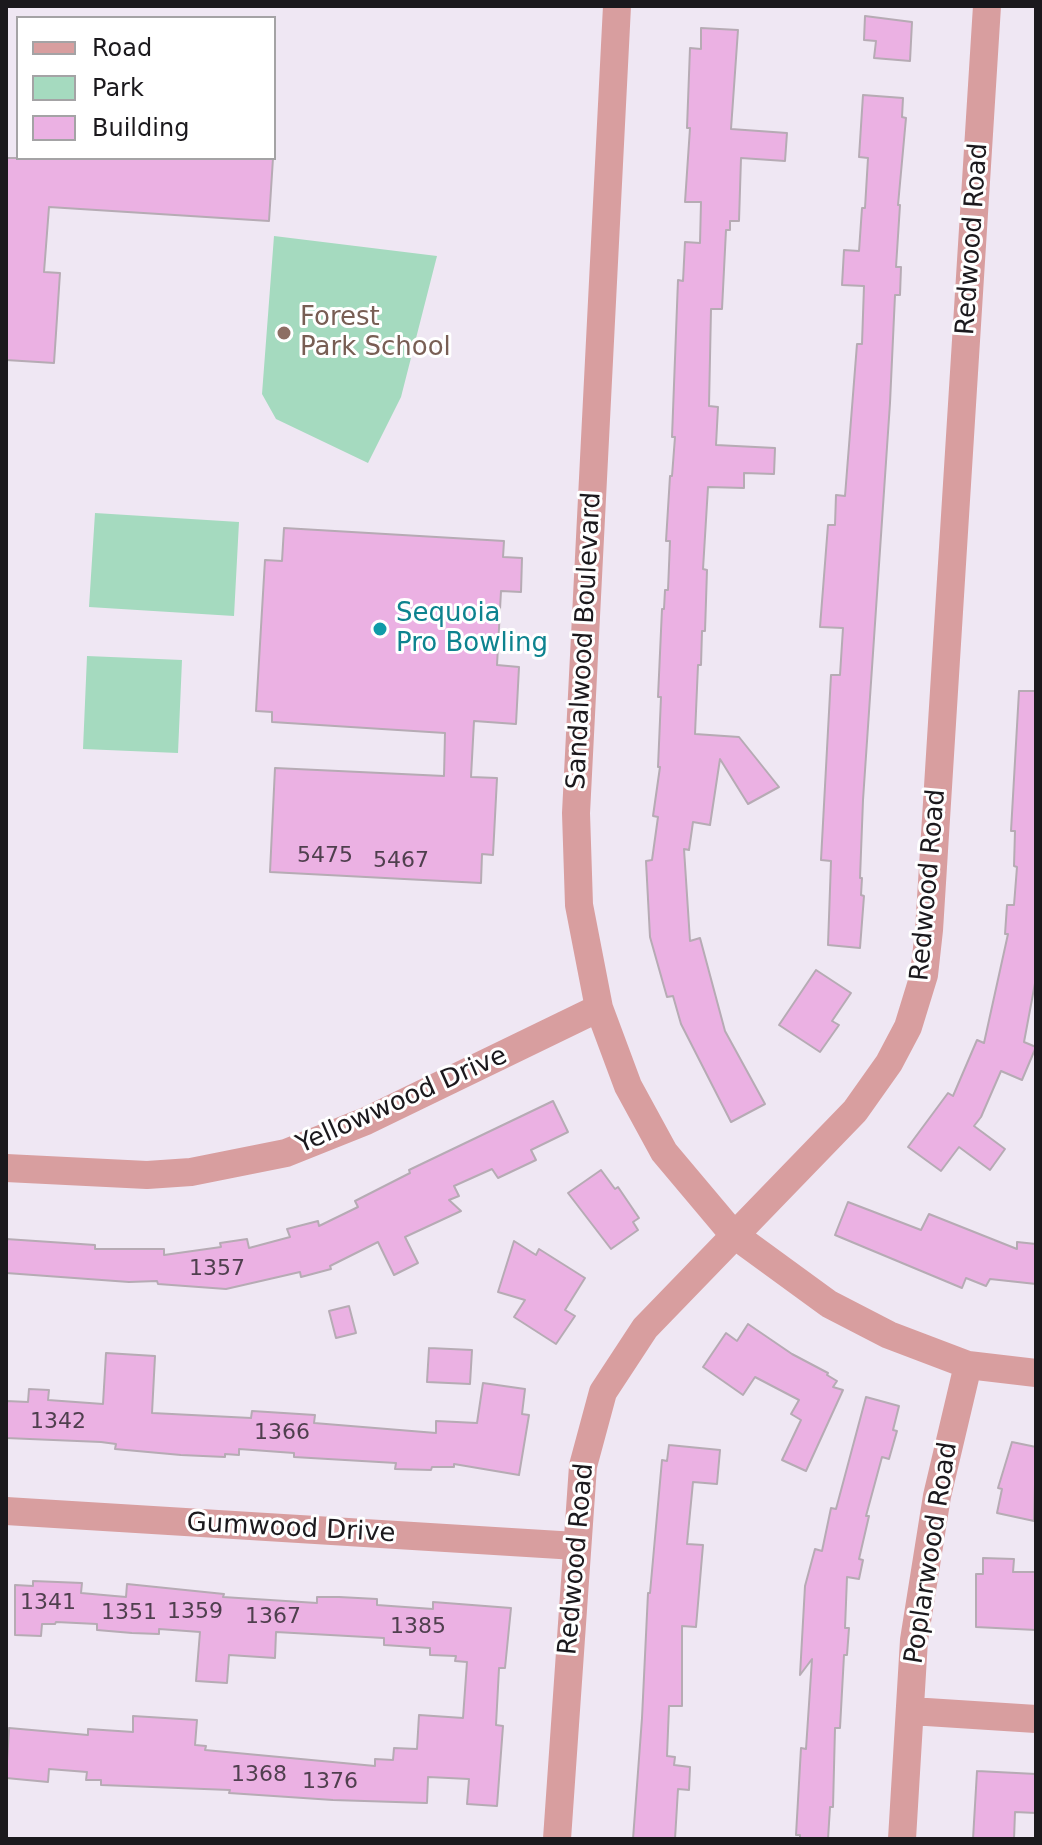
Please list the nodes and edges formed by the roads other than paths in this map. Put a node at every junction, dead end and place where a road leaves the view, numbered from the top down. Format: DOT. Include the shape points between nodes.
graph roads {
  1 [pos="617,6"];
  2 [pos="987,6"];
  3 [pos="599,1008"];
  4 [pos="6,1168"];
  5 [pos="733,1234"];
  6 [pos="968,1365"];
  7 [pos="1036,1373"];
  8 [pos="6,1511"];
  9 [pos="576,1546"];
  10 [pos="911,1711"];
  11 [pos="1036,1719"];
  12 [pos="557,1839"];
  13 [pos="902,1839"];
  1 -- 3 [label="street, Sandalwood Boulevard" via="576,813 579,905"];
  2 -- 5 [label="street, Redwood Road" via="924,975 908,1027 855,1111"];
  3 -- 4 [label="street, Yellowwood Drive" via="366,1121 286,1153 147,1175"];
  3 -- 5 [label="street, Sandalwood Boulevard" via="628,1086 664,1152"];
  5 -- 6 [label="street, Sandalwood Boulevard" via="829,1304 889,1335"];
  5 -- 9 [label="street, Redwood Road" via="645,1328 603,1392 583,1466"];
  6 -- 7 [label="street, Sandalwood Boulevard"];
  6 -- 10 [label="street, Poplarwood Road" via="935,1510 914,1640"];
  8 -- 9 [label="street, Gumwood Drive"];
  9 -- 12 [label="street, Redwood Road"];
  10 -- 11 [label="street"];
  10 -- 13 [label="street, Poplarwood Road"];
}
